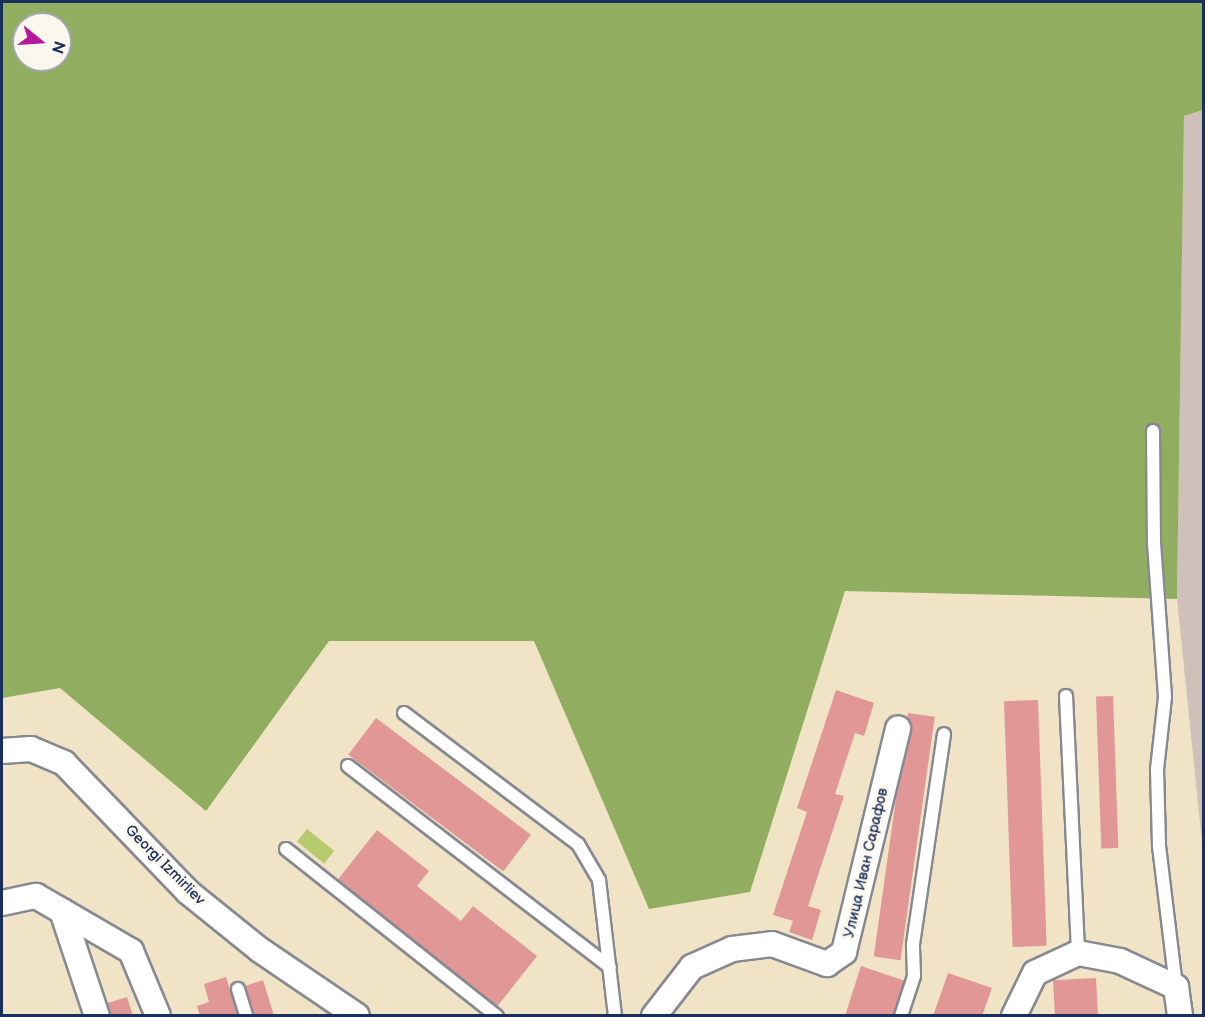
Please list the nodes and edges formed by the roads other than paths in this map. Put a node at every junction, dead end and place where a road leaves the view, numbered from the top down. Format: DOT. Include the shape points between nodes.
graph roads {
  1 [pos="1153,431"];
  2 [pos="1066,696"];
  3 [pos="404,713"];
  4 [pos="898,728"];
  5 [pos="944,734"];
  6 [pos="2,751"];
  7 [pos="348,766"];
  8 [pos="286,849"];
  9 [pos="2,903"];
  10 [pos="62,911"];
  11 [pos="1078,953"];
  12 [pos="610,966"];
  13 [pos="1176,987"];
  14 [pos="238,989"];
  15 [pos="97,1016"];
  16 [pos="158,1016"];
  17 [pos="246,1016"];
  18 [pos="357,1016"];
  19 [pos="497,1016"];
  20 [pos="615,1016"];
  21 [pos="654,1016"];
  22 [pos="901,1016"];
  23 [pos="1014,1016"];
  24 [pos="1180,1016"];
  1 -- 13 [label="lane" via="1154,543 1165,697 1157,769 1160,846"];
  2 -- 11 [label="lane"];
  3 -- 12 [label="lane" via="578,844 599,880"];
  4 -- 21 [label="street, Улица Иван Сарафов" via="844,952 827,964 772,944 732,949 692,967"];
  5 -- 22 [label="lane" via="913,944 914,976"];
  6 -- 18 [label="street, Georgi Izmirliev" via="31,749 64,763 188,892 260,950"];
  7 -- 12 [label="lane"];
  8 -- 19 [label="lane"];
  9 -- 10 [label="street" via="36,896"];
  10 -- 15 [label="street"];
  10 -- 16 [label="street" via="131,951"];
  11 -- 13 [label="street" via="1120,961"];
  11 -- 23 [label="street" via="1035,973"];
  12 -- 20 [label="lane"];
  13 -- 24 [label="street"];
  14 -- 17 [label="lane"];
}
